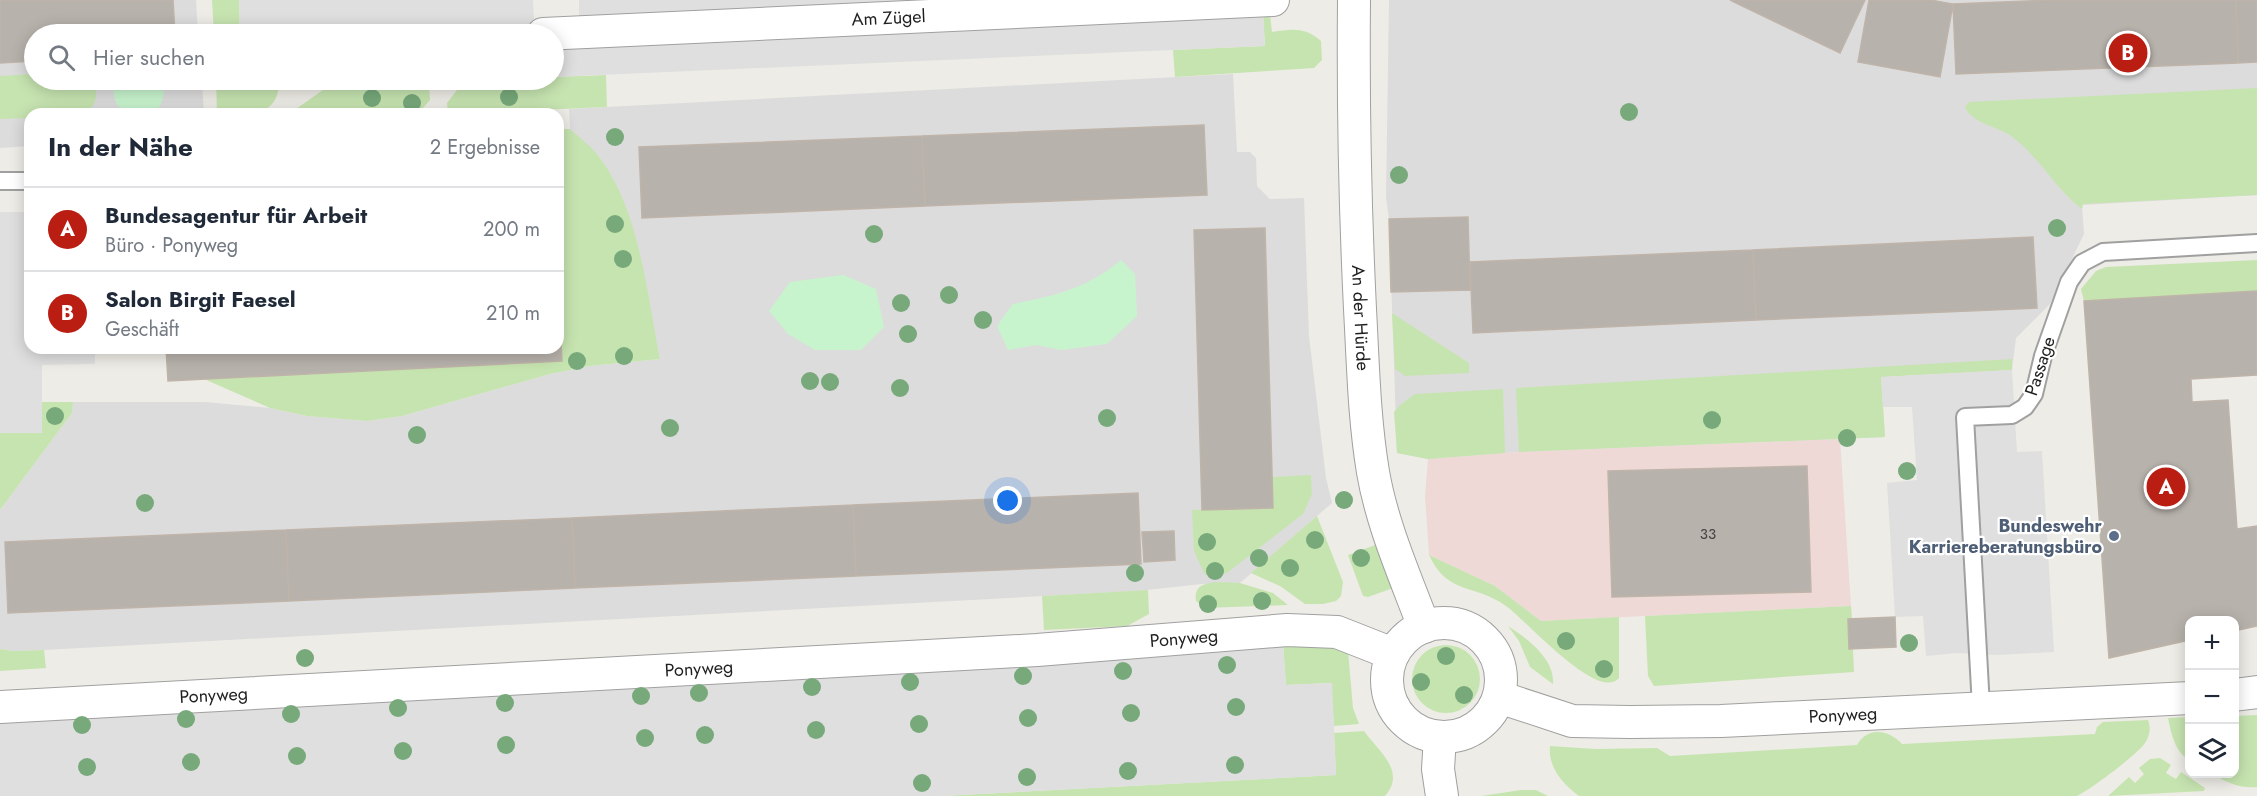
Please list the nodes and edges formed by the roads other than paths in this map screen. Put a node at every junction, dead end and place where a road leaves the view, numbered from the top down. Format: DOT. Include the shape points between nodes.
graph roads {
  1 [pos="1273,0"];
  2 [pos="1354,0"];
  3 [pos="564,33"];
  4 [pos="0,181"];
  5 [pos="24,181"];
  6 [pos="2257,243"];
  7 [pos="1424,627"];
  8 [pos="1393,654"];
  9 [pos="2257,692"];
  10 [pos="2239,694"];
  11 [pos="1499,697"];
  12 [pos="2185,698"];
  13 [pos="0,706"];
  14 [pos="1981,707"];
  15 [pos="1440,737"];
  16 [pos="1442,796"];
  1 -- 3 [label="street, Am Zügel"];
  2 -- 7 [label="street, An der Hürde" via="1354,206 1367,427 1373,472 1390,538"];
  4 -- 5 [label="lane"];
  6 -- 14 [label="lane, Passage" via="2103,252 2082,263 2069,282 2034,394 2025,407 2012,414 1965,417"];
  7 -- 8 [label="street" via="1406,638"];
  7 -- 11 [label="street" via="1441,623 1459,625 1489,645 1498,661"];
  8 -- 13 [label="street, Ponyweg" via="1337,632 1287,630 1037,650"];
  8 -- 15 [label="street" via="1388,691 1394,708 1422,733"];
  9 -- 10 [label="street"];
  11 -- 14 [label="street, Ponyweg" via="1572,721 1721,721"];
  11 -- 15 [label="street" via="1487,717 1469,731"];
  12 -- 14 [label="street, Ponyweg"];
  15 -- 16 [label="street" via="1438,769"];
}
